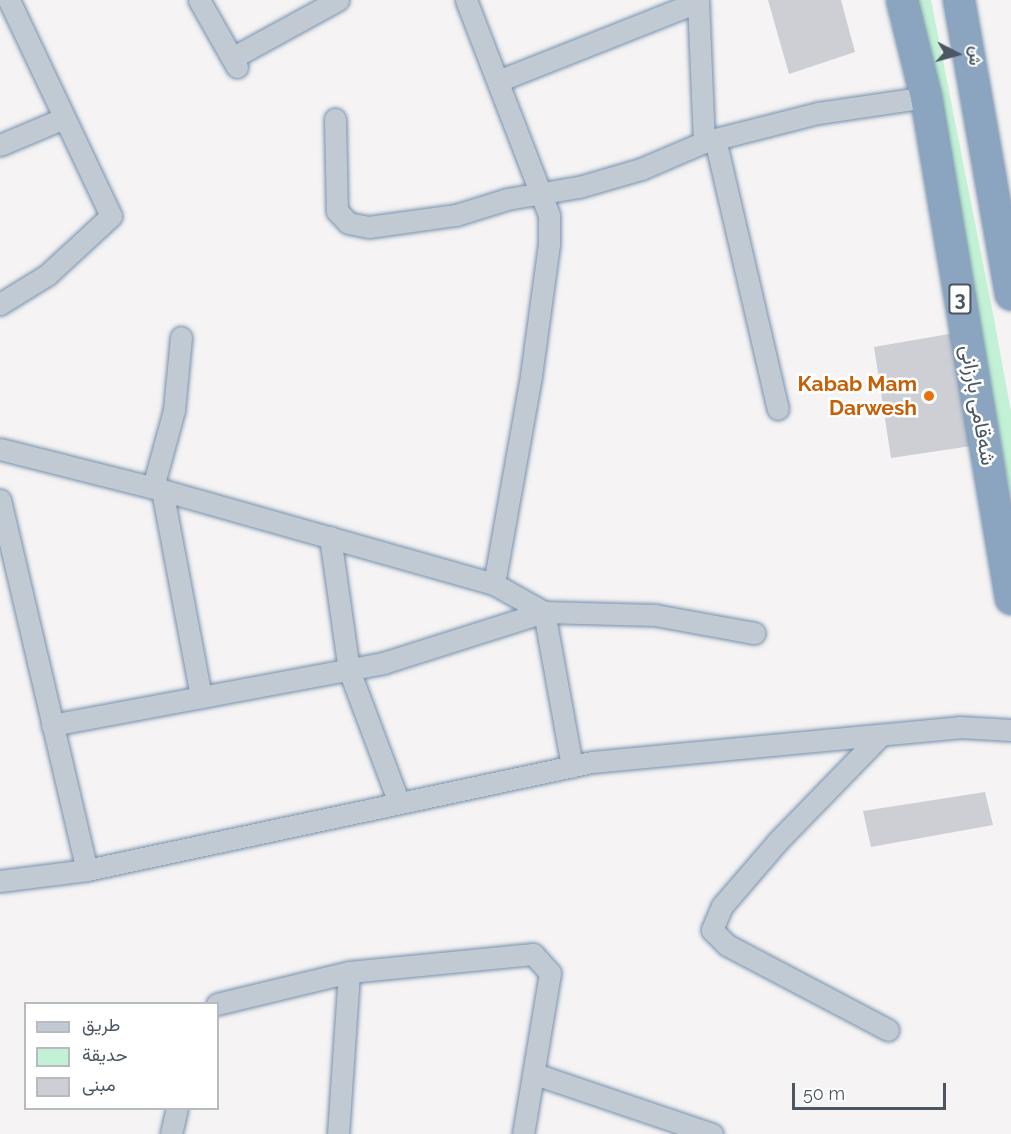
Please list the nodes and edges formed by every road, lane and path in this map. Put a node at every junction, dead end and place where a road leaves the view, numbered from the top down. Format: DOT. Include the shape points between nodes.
graph roads {
  1 [pos="9,0"];
  2 [pos="199,0"];
  3 [pos="338,0"];
  4 [pos="466,0"];
  5 [pos="902,0"];
  6 [pos="959,0"];
  7 [pos="698,1"];
  8 [pos="498,81"];
  9 [pos="926,97"];
  10 [pos="64,118"];
  11 [pos="335,119"];
  12 [pos="709,141"];
  13 [pos="0,145"];
  14 [pos="539,194"];
  15 [pos="1011,294"];
  16 [pos="0,304"];
  17 [pos="181,337"];
  18 [pos="778,409"];
  19 [pos="0,449"];
  20 [pos="157,488"];
  21 [pos="0,500"];
  22 [pos="330,537"];
  23 [pos="494,584"];
  24 [pos="1011,599"];
  25 [pos="544,612"];
  26 [pos="754,633"];
  27 [pos="349,670"];
  28 [pos="201,697"];
  29 [pos="52,725"];
  30 [pos="1011,730"];
  31 [pos="879,737"];
  32 [pos="572,766"];
  33 [pos="399,803"];
  34 [pos="87,870"];
  35 [pos="0,881"];
  36 [pos="349,972"];
  37 [pos="219,1004"];
  38 [pos="888,1030"];
  39 [pos="535,1074"];
  40 [pos="177,1110"];
  41 [pos="171,1134"];
  42 [pos="338,1134"];
  43 [pos="523,1134"];
  44 [pos="712,1134"];
  1 -- 10 [label="street"];
  2 -- 3 [label="street" via="235,62"];
  4 -- 8 [label="street"];
  5 -- 9 [label="highway, شەقامی بارزانی / 3"];
  6 -- 15 [label="highway"];
  7 -- 8 [label="street"];
  7 -- 12 [label="street"];
  8 -- 14 [label="street"];
  9 -- 12 [label="street" via="818,113"];
  9 -- 24 [label="highway, شەقامی بارزانی / 3"];
  10 -- 13 [label="street"];
  10 -- 16 [label="street" via="111,216 47,275"];
  11 -- 14 [label="street" via="337,211 348,223 400,225"];
  12 -- 14 [label="street" via="641,169"];
  12 -- 18 [label="street"];
  14 -- 23 [label="street" via="549,215 549,244 531,376"];
  17 -- 20 [label="street" via="174,410"];
  19 -- 20 [label="street"];
  20 -- 22 [label="street"];
  20 -- 28 [label="street"];
  21 -- 29 [label="street"];
  22 -- 23 [label="street"];
  22 -- 27 [label="street"];
  23 -- 25 [label="street"];
  25 -- 26 [label="street" via="655,615"];
  25 -- 27 [label="street"];
  25 -- 32 [label="street"];
  27 -- 28 [label="street"];
  27 -- 33 [label="street"];
  28 -- 29 [label="street"];
  29 -- 34 [label="street"];
  30 -- 31 [label="street" via="959,727"];
  31 -- 32 [label="street"];
  31 -- 38 [label="street" via="778,841 722,906 712,930 727,945"];
  32 -- 33 [label="street"];
  33 -- 34 [label="street"];
  34 -- 35 [label="street"];
  36 -- 37 [label="street"];
  36 -- 39 [label="street" via="533,954 550,973"];
  36 -- 42 [label="street"];
  39 -- 43 [label="street"];
  39 -- 44 [label="street"];
  40 -- 41 [label="street"];
}
